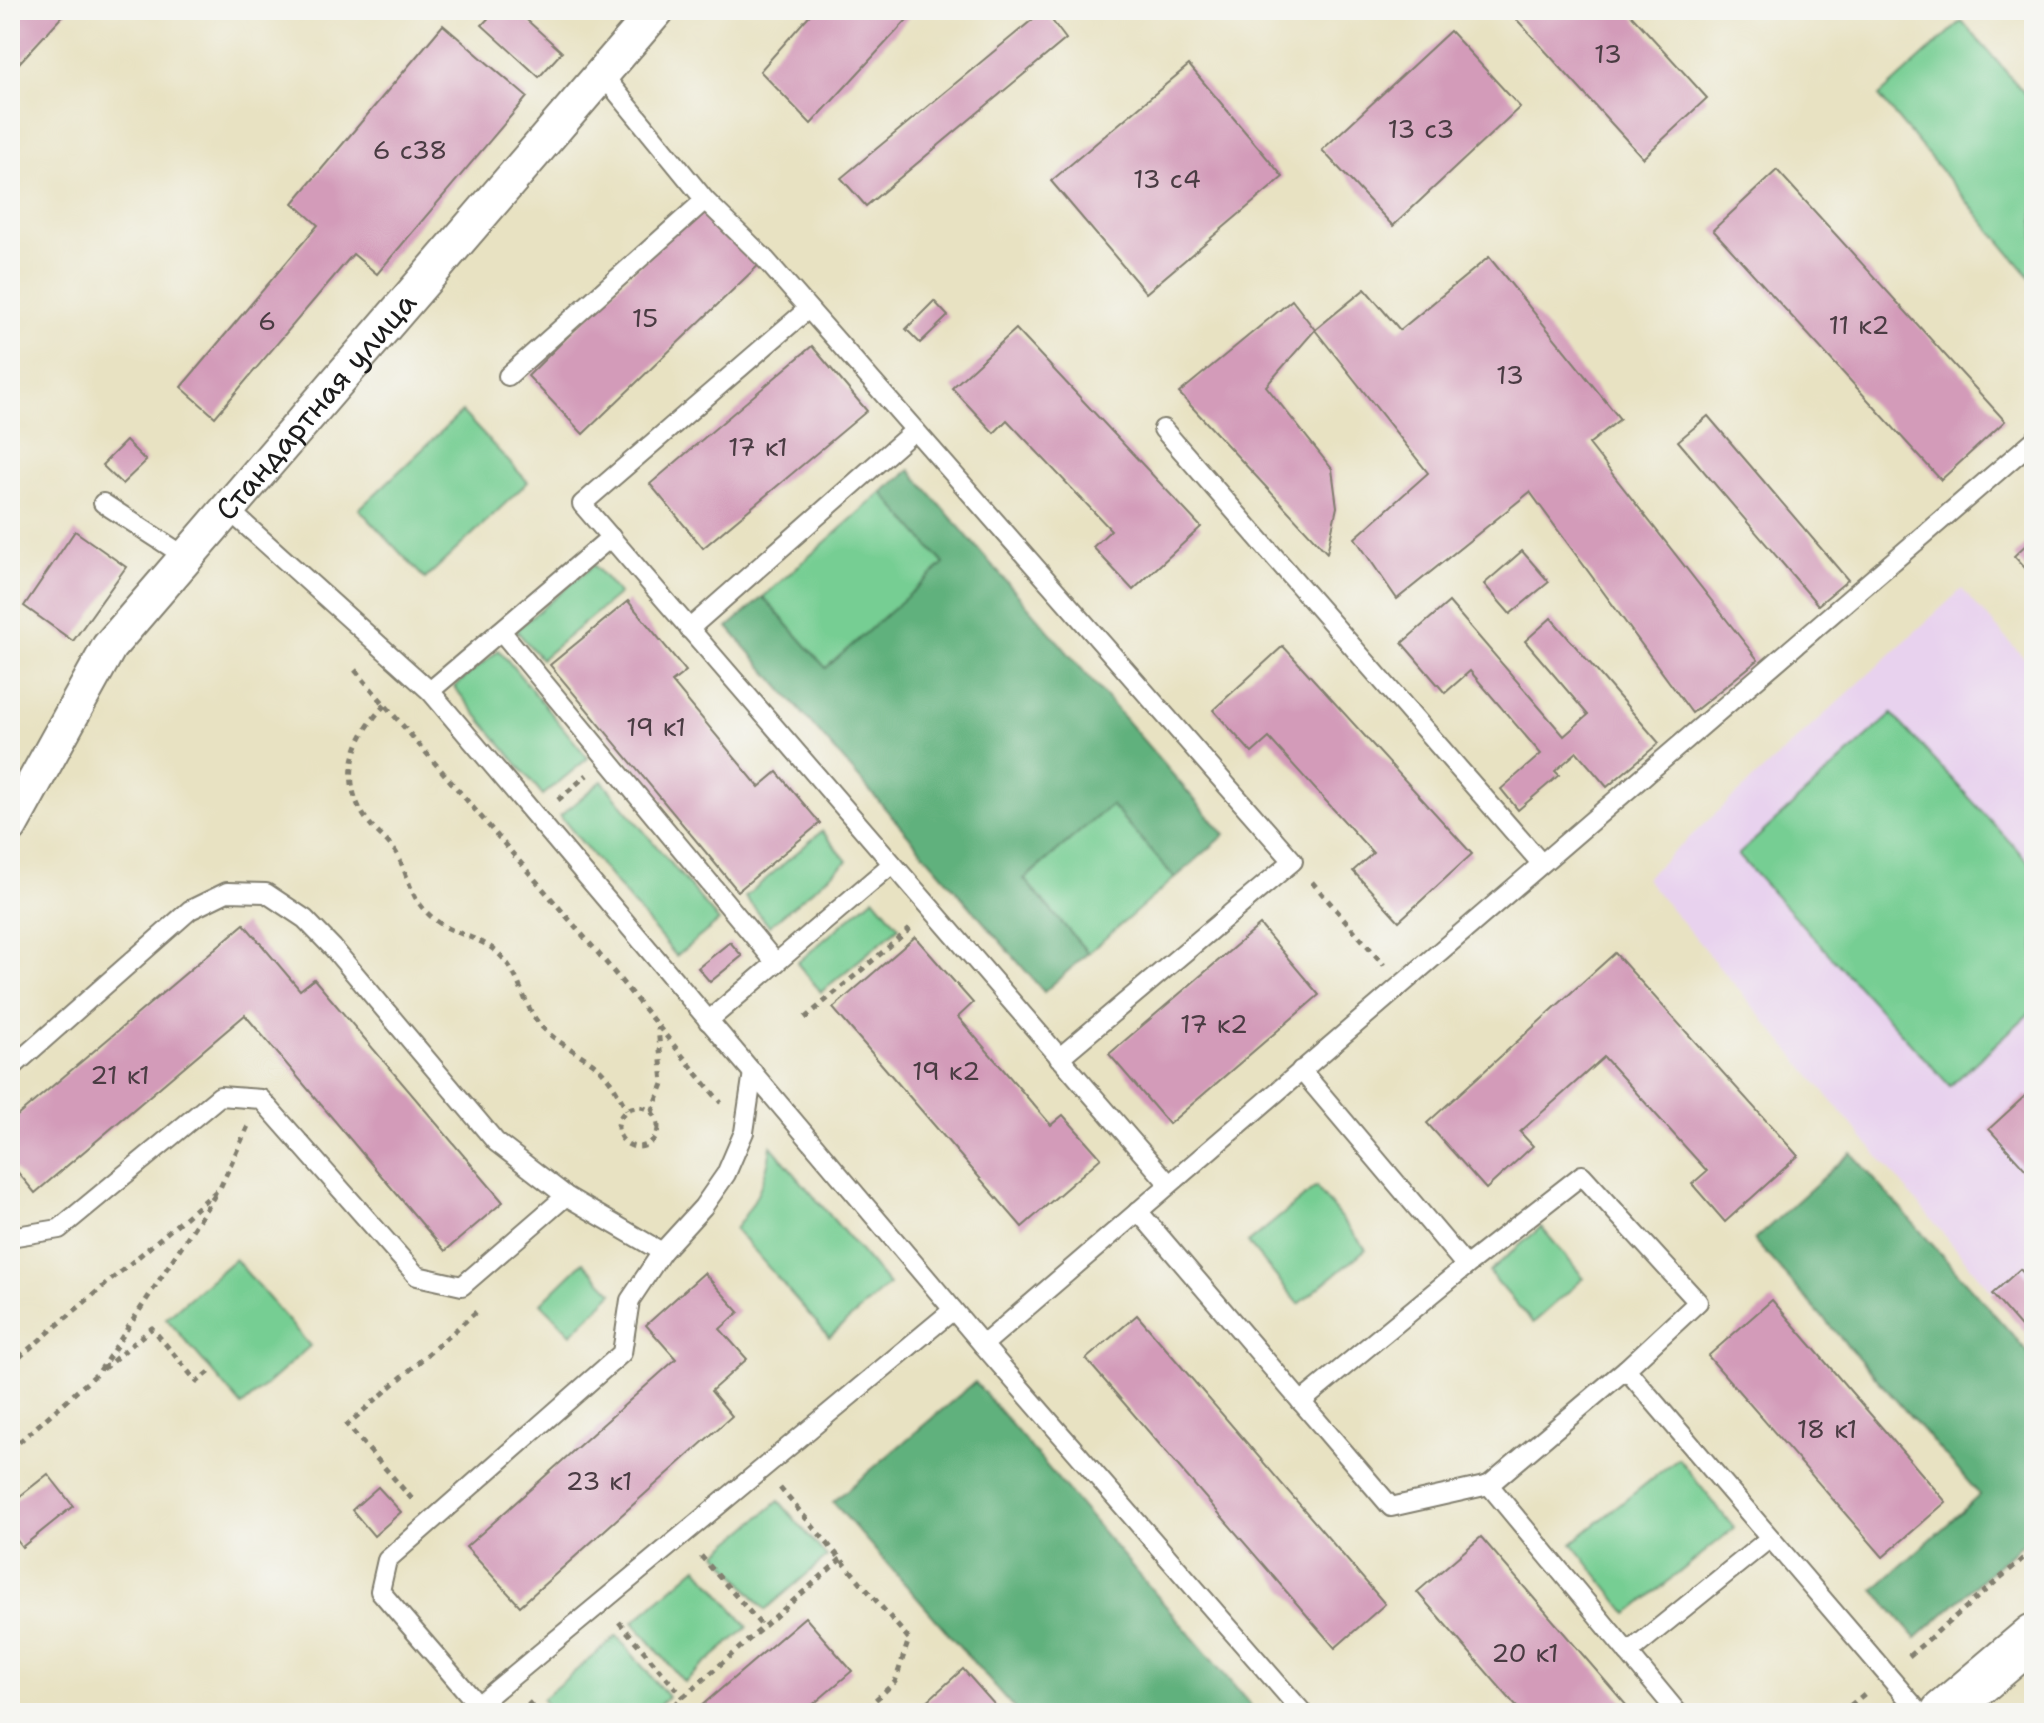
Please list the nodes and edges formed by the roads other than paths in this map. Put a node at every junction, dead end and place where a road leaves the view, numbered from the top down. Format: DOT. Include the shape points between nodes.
graph roads {
  1 [pos="657,10"];
  2 [pos="602,74"];
  3 [pos="705,200"];
  4 [pos="808,309"];
  5 [pos="508,376"];
  6 [pos="1163,429"];
  7 [pos="915,430"];
  8 [pos="2034,440"];
  9 [pos="103,503"];
  10 [pos="228,509"];
  11 [pos="611,537"];
  12 [pos="186,557"];
  13 [pos="689,629"];
  14 [pos="501,631"];
  15 [pos="430,691"];
  16 [pos="10,826"];
  17 [pos="1541,863"];
  18 [pos="892,864"];
  19 [pos="776,963"];
  20 [pos="708,1021"];
  21 [pos="1059,1058"];
  22 [pos="10,1069"];
  23 [pos="1301,1070"];
  24 [pos="753,1072"];
  25 [pos="1169,1184"];
  26 [pos="566,1196"];
  27 [pos="1138,1211"];
  28 [pos="10,1237"];
  29 [pos="662,1252"];
  30 [pos="1466,1266"];
  31 [pos="953,1310"];
  32 [pos="983,1345"];
  33 [pos="1626,1369"];
  34 [pos="1301,1402"];
  35 [pos="1489,1485"];
  36 [pos="1770,1538"];
  37 [pos="2034,1636"];
  38 [pos="1628,1653"];
  39 [pos="480,1709"];
  40 [pos="1303,1713"];
  41 [pos="1678,1713"];
  42 [pos="1920,1713"];
  43 [pos="1943,1713"];
  1 -- 2 [label="street, Стандартная улица"];
  2 -- 3 [label="lane"];
  2 -- 10 [label="street, Стандартная улица"];
  3 -- 4 [label="lane"];
  3 -- 5 [label="lane"];
  4 -- 7 [label="lane"];
  4 -- 11 [label="lane" via="582,504"];
  6 -- 17 [label="lane"];
  7 -- 13 [label="lane"];
  7 -- 21 [label="lane" via="1293,861"];
  8 -- 17 [label="lane"];
  9 -- 12 [label="lane"];
  10 -- 12 [label="street, Стандартная улица"];
  10 -- 15 [label="lane"];
  11 -- 13 [label="lane"];
  11 -- 14 [label="lane"];
  12 -- 16 [label="street, Стандартная улица" via="109,647"];
  13 -- 18 [label="lane"];
  14 -- 15 [label="lane"];
  14 -- 19 [label="lane"];
  15 -- 20 [label="lane"];
  17 -- 23 [label="lane"];
  18 -- 19 [label="lane"];
  18 -- 21 [label="lane"];
  19 -- 20 [label="lane"];
  20 -- 24 [label="lane"];
  21 -- 25 [label="lane"];
  22 -- 26 [label="lane" via="190,910 227,892 266,893 305,919 333,948 496,1142"];
  23 -- 25 [label="lane"];
  23 -- 30 [label="lane"];
  24 -- 29 [label="lane" via="744,1132 719,1185"];
  24 -- 31 [label="lane"];
  25 -- 27 [label="lane"];
  26 -- 28 [label="lane" via="462,1286 417,1276 261,1099 220,1096 59,1229"];
  26 -- 29 [label="lane"];
  27 -- 32 [label="lane"];
  27 -- 34 [label="lane"];
  29 -- 39 [label="lane" via="630,1300 622,1353 387,1560 380,1591"];
  30 -- 33 [label="lane" via="1582,1175 1698,1302"];
  30 -- 34 [label="lane"];
  31 -- 32 [label="lane"];
  31 -- 39 [label="lane"];
  32 -- 40 [label="lane"];
  33 -- 35 [label="lane"];
  33 -- 36 [label="lane"];
  34 -- 35 [label="lane" via="1391,1507"];
  35 -- 38 [label="lane"];
  36 -- 38 [label="lane"];
  36 -- 42 [label="lane"];
  37 -- 43 [label="main road"];
  38 -- 41 [label="lane"];
}
